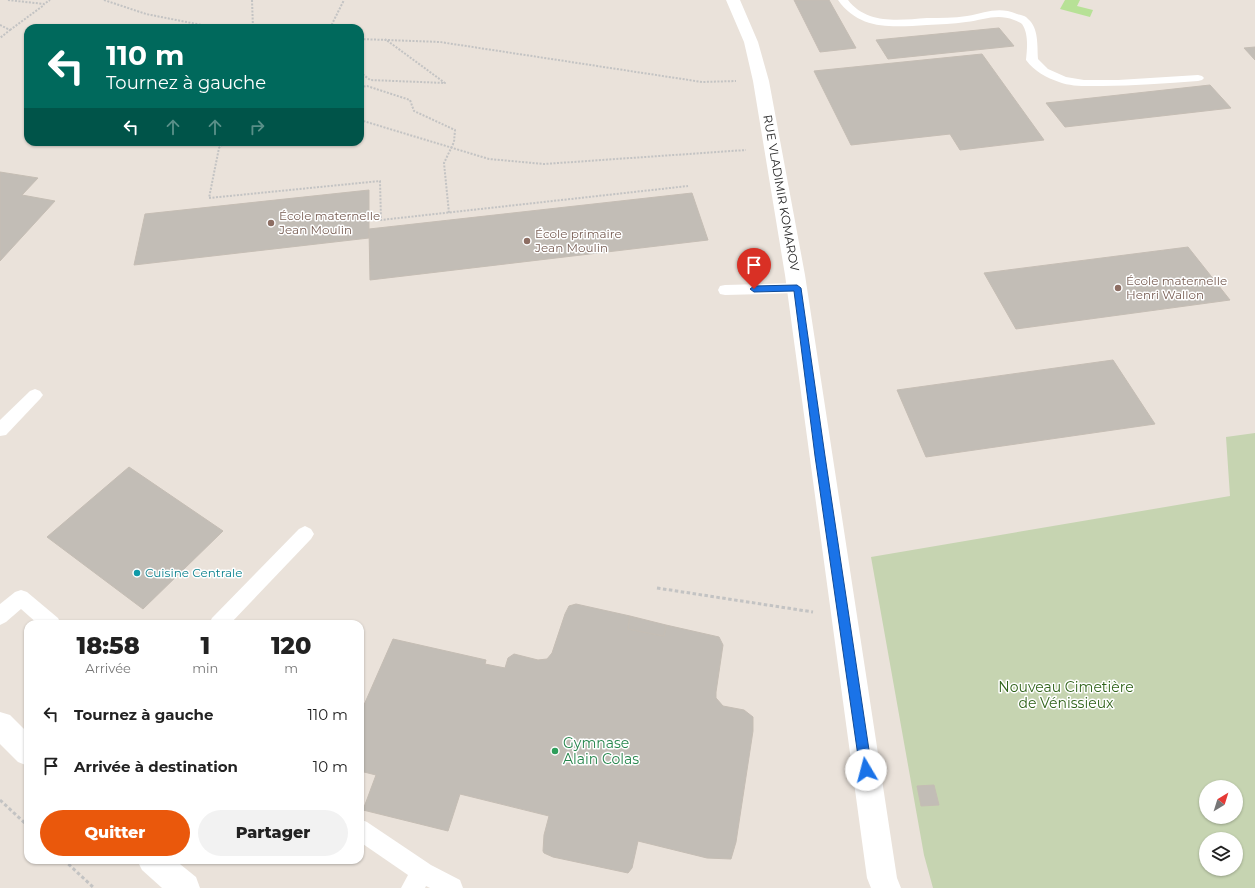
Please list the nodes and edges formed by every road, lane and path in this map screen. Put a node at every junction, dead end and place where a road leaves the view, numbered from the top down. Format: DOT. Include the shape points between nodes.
graph roads {
  1 [pos="8,0"];
  2 [pos="50,0"];
  3 [pos="104,0"];
  4 [pos="252,0"];
  5 [pos="344,0"];
  6 [pos="733,0"];
  7 [pos="843,0"];
  8 [pos="44,4"];
  9 [pos="194,24"];
  10 [pos="254,24"];
  11 [pos="332,24"];
  12 [pos="0,25"];
  13 [pos="10,30"];
  14 [pos="0,38"];
  15 [pos="364,39"];
  16 [pos="385,39"];
  17 [pos="364,75"];
  18 [pos="1198,78"];
  19 [pos="739,81"];
  20 [pos="364,86"];
  21 [pos="364,121"];
  22 [pos="221,146"];
  23 [pos="452,147"];
  24 [pos="773,148"];
  25 [pos="688,186"];
  26 [pos="449,213"];
  27 [pos="797,288"];
  28 [pos="725,290"];
  29 [pos="35,395"];
  30 [pos="0,430"];
  31 [pos="305,534"];
  32 [pos="657,588"];
  33 [pos="0,616"];
  34 [pos="843,616"];
  35 [pos="47,620"];
  36 [pos="222,620"];
  37 [pos="0,726"];
  38 [pos="24,748"];
  39 [pos="0,800"];
  40 [pos="24,822"];
  41 [pos="364,833"];
  42 [pos="68,864"];
  43 [pos="157,864"];
  44 [pos="418,880"];
  45 [pos="94,888"];
  46 [pos="185,888"];
  47 [pos="452,888"];
  48 [pos="886,888"];
  1 -- 8 [label="path"];
  2 -- 8 [label="path"];
  3 -- 9 [label="path"];
  4 -- 10 [label="path"];
  5 -- 11 [label="path"];
  6 -- 24 [label="street, RUE VLADIMIR KOMAROV" via="752,42"];
  7 -- 18 [label="lane" via="850,10 857,14 889,24 967,18 994,13 1015,16 1024,20 1031,31 1032,60 1044,71 1063,80 1118,83"];
  8 -- 13 [label="path"];
  12 -- 13 [label="path"];
  13 -- 14 [label="path"];
  15 -- 16 [label="path"];
  16 -- 17 [label="path" via="445,83 370,80"];
  16 -- 19 [label="path" via="440,42 702,82"];
  20 -- 23 [label="path" via="410,100 414,111 455,130"];
  21 -- 23 [label="path"];
  22 -- 26 [label="path" via="209,198 380,181 381,220"];
  23 -- 24 [label="path" via="489,159 544,164"];
  23 -- 26 [label="path" via="444,163"];
  24 -- 27 [label="street, RUE VLADIMIR KOMAROV"];
  25 -- 26 [label="path"];
  27 -- 28 [label="lane"];
  27 -- 34 [label="street, RUE VLADIMIR KOMAROV"];
  29 -- 30 [label="lane"];
  31 -- 36 [label="lane"];
  32 -- 34 [label="path"];
  33 -- 35 [label="lane" via="21,598"];
  34 -- 48 [label="street, RUE VLADIMIR KOMAROV" via="882,878"];
  37 -- 38 [label="street"];
  39 -- 40 [label="path"];
  41 -- 44 [label="lane"];
  42 -- 45 [label="path"];
  43 -- 46 [label="street"];
  44 -- 47 [label="lane"];
}
